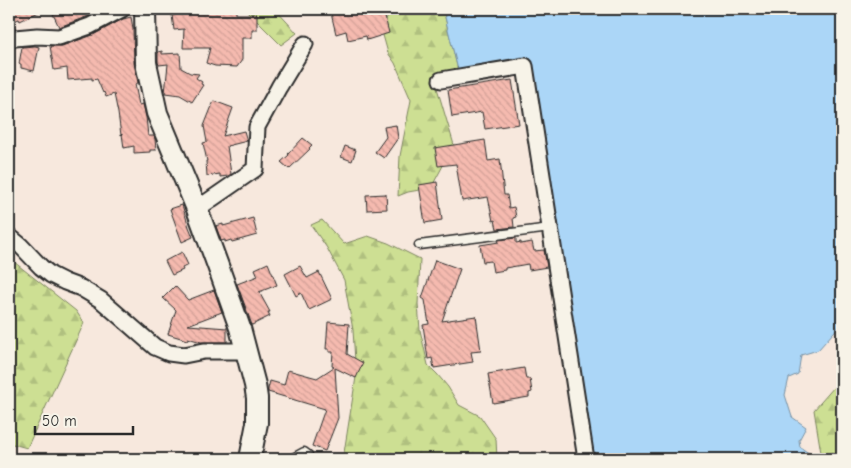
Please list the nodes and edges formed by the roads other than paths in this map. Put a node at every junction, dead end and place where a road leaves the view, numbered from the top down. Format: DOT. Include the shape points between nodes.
graph roads {
  1 [pos="122,9"];
  2 [pos="146,9"];
  3 [pos="9,40"];
  4 [pos="306,44"];
  5 [pos="441,80"];
  6 [pos="198,209"];
  7 [pos="550,228"];
  8 [pos="9,236"];
  9 [pos="419,245"];
  10 [pos="247,352"];
  11 [pos="250,459"];
  12 [pos="290,459"];
  13 [pos="309,459"];
  14 [pos="586,459"];
  1 -- 3 [label="street" via="90,26 59,37"];
  2 -- 6 [label="street" via="146,63 157,113"];
  4 -- 6 [label="street" via="257,127 255,169"];
  5 -- 7 [label="street" via="525,66"];
  6 -- 10 [label="street"];
  7 -- 9 [label="lane"];
  7 -- 14 [label="street"];
  8 -- 10 [label="street" via="51,275 101,300 161,350 184,355 204,351"];
  10 -- 11 [label="street" via="258,412"];
  12 -- 13 [label="lane" via="304,452"];
}
